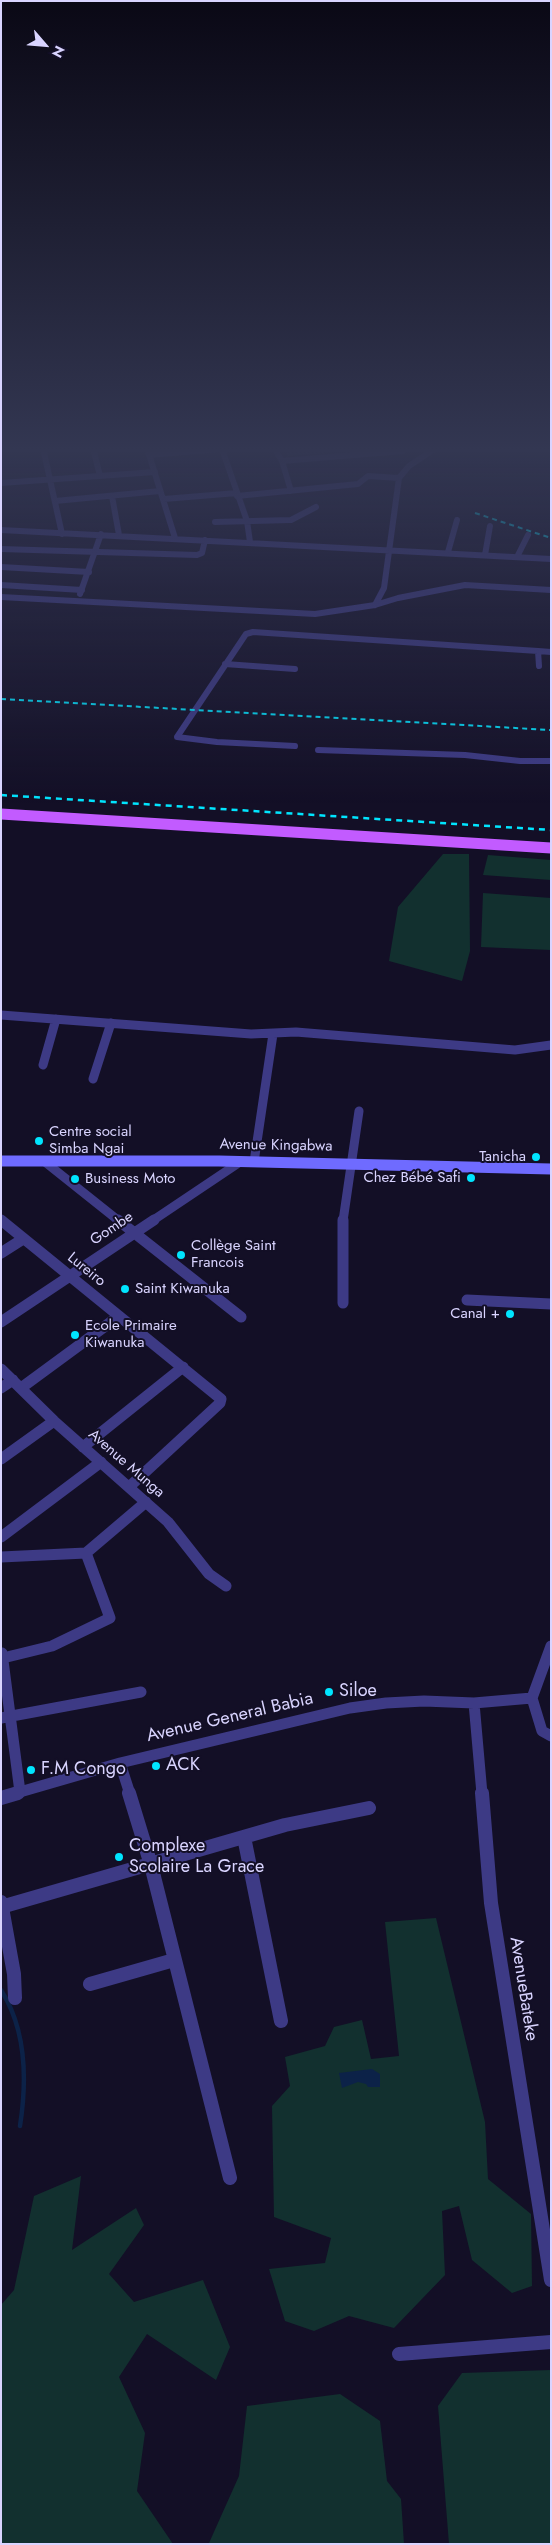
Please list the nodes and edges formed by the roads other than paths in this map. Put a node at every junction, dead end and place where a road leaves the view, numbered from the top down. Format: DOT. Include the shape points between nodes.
graph roads {
  1 [pos="1,567"];
  2 [pos="91,567"];
  3 [pos="388,567"];
  4 [pos="89,572"];
  5 [pos="1,585"];
  6 [pos="384,588"];
  7 [pos="82,590"];
  8 [pos="551,590"];
  9 [pos="1,597"];
  10 [pos="398,598"];
  11 [pos="78,601"];
  12 [pos="375,605"];
  13 [pos="538,651"];
  14 [pos="551,652"];
  15 [pos="225,664"];
  16 [pos="539,666"];
  17 [pos="295,669"];
  18 [pos="295,746"];
  19 [pos="318,750"];
  20 [pos="551,761"];
  21 [pos="1,814"];
  22 [pos="551,848"];
  23 [pos="1,1015"];
  24 [pos="56,1019"];
  25 [pos="111,1024"];
  26 [pos="273,1034"];
  27 [pos="551,1045"];
  28 [pos="43,1065"];
  29 [pos="93,1079"];
  30 [pos="359,1111"];
  31 [pos="1,1161"];
  32 [pos="45,1162"];
  33 [pos="240,1162"];
  34 [pos="254,1162"];
  35 [pos="351,1164"];
  36 [pos="551,1169"];
  37 [pos="1,1220"];
  38 [pos="133,1233"];
  39 [pos="22,1239"];
  40 [pos="1,1253"];
  41 [pos="70,1276"];
  42 [pos="467,1300"];
  43 [pos="343,1303"];
  44 [pos="551,1304"];
  45 [pos="119,1316"];
  46 [pos="241,1317"];
  47 [pos="1,1322"];
  48 [pos="183,1367"];
  49 [pos="1,1369"];
  50 [pos="17,1384"];
  51 [pos="1,1388"];
  52 [pos="54,1421"];
  53 [pos="83,1447"];
  54 [pos="1,1459"];
  55 [pos="101,1462"];
  56 [pos="129,1487"];
  57 [pos="146,1502"];
  58 [pos="1,1537"];
  59 [pos="86,1553"];
  60 [pos="1,1557"];
  61 [pos="226,1586"];
  62 [pos="551,1646"];
  63 [pos="2,1655"];
  64 [pos="142,1692"];
  65 [pos="532,1698"];
  66 [pos="474,1703"];
  67 [pos="5,1717"];
  68 [pos="551,1736"];
  69 [pos="120,1763"];
  70 [pos="20,1792"];
  71 [pos="1,1798"];
  72 [pos="369,1808"];
  73 [pos="244,1837"];
  74 [pos="151,1865"];
  75 [pos="2,1905"];
  76 [pos="174,1960"];
  77 [pos="90,1984"];
  78 [pos="14,1998"];
  79 [pos="281,2021"];
  80 [pos="230,2178"];
  81 [pos="551,2280"];
  82 [pos="551,2342"];
  83 [pos="399,2354"];
  1 -- 4 [label="street"];
  2 -- 4 [label="street"];
  3 -- 6 [label="street"];
  4 -- 7 [label="street"];
  5 -- 7 [label="street"];
  6 -- 10 [label="street"];
  6 -- 12 [label="street"];
  7 -- 11 [label="street"];
  8 -- 10 [label="street" via="464,585"];
  9 -- 11 [label="street"];
  10 -- 12 [label="street"];
  11 -- 12 [label="street" via="315,614"];
  13 -- 14 [label="street"];
  13 -- 15 [label="street" via="253,632 242,637"];
  13 -- 16 [label="street"];
  15 -- 17 [label="street"];
  15 -- 18 [label="street" via="177,737"];
  19 -- 20 [label="street" via="465,754 520,761"];
  21 -- 22 [label="main road"];
  23 -- 24 [label="street"];
  24 -- 25 [label="street"];
  24 -- 28 [label="street"];
  25 -- 26 [label="street"];
  25 -- 29 [label="street"];
  26 -- 27 [label="street" via="296,1032 515,1050"];
  26 -- 34 [label="street"];
  30 -- 35 [label="street"];
  31 -- 32 [label="street, Avenue Kingabwa"];
  32 -- 33 [label="street, Avenue Kingabwa"];
  32 -- 38 [label="street"];
  33 -- 34 [label="street, Avenue Kingabwa"];
  33 -- 38 [label="street, Gombe"];
  34 -- 35 [label="street, Avenue Kingabwa"];
  35 -- 36 [label="street, Avenue Kingabwa"];
  35 -- 43 [label="street" via="342,1228"];
  37 -- 39 [label="street, Lureiro"];
  38 -- 41 [label="street, Gombe"];
  38 -- 46 [label="street"];
  39 -- 40 [label="street"];
  39 -- 41 [label="street, Lureiro"];
  41 -- 45 [label="street, Lureiro"];
  41 -- 47 [label="street, Gombe"];
  42 -- 44 [label="street"];
  45 -- 48 [label="street, Lureiro"];
  45 -- 50 [label="street"];
  48 -- 53 [label="street"];
  48 -- 56 [label="street, Lureiro" via="221,1399 220,1403"];
  49 -- 50 [label="street, Avenue Munga"];
  50 -- 51 [label="street"];
  50 -- 52 [label="street, Avenue Munga"];
  52 -- 53 [label="street, Avenue Munga"];
  52 -- 54 [label="street"];
  53 -- 55 [label="street, Avenue Munga"];
  55 -- 56 [label="street, Avenue Munga"];
  55 -- 58 [label="street"];
  56 -- 57 [label="street, Avenue Munga"];
  57 -- 59 [label="street"];
  57 -- 61 [label="street, Avenue Munga" via="168,1522 209,1574"];
  59 -- 60 [label="street"];
  59 -- 63 [label="street" via="110,1618 52,1646"];
  62 -- 65 [label="street"];
  63 -- 67 [label="street"];
  64 -- 67 [label="street"];
  65 -- 66 [label="street, Avenue General Babia"];
  65 -- 68 [label="street" via="542,1731"];
  66 -- 69 [label="street, Avenue General Babia" via="424,1701 350,1708"];
  66 -- 81 [label="street, AvenueBateke" via="491,1903"];
  67 -- 70 [label="street"];
  69 -- 70 [label="street, Avenue General Babia"];
  69 -- 74 [label="street"];
  70 -- 71 [label="street, Avenue General Babia"];
  72 -- 73 [label="street"];
  73 -- 74 [label="street"];
  73 -- 79 [label="street"];
  74 -- 75 [label="street"];
  74 -- 76 [label="street"];
  75 -- 78 [label="street" via="14,1974"];
  76 -- 77 [label="street"];
  76 -- 80 [label="street"];
  82 -- 83 [label="street"];
}
